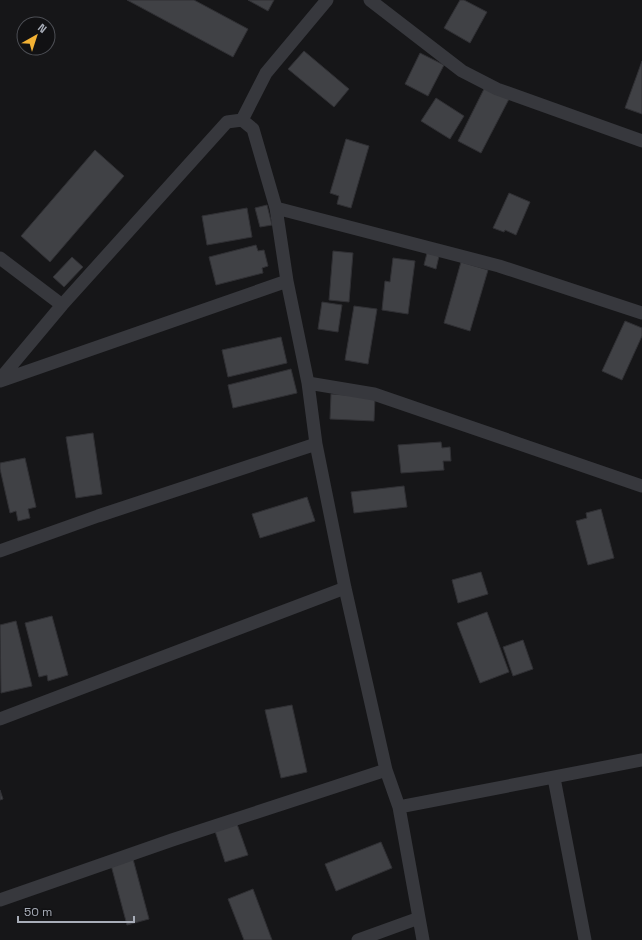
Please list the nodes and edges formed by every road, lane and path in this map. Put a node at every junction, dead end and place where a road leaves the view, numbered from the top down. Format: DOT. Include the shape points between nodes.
graph roads {
  1 [pos="327,0"];
  2 [pos="370,0"];
  3 [pos="242,120"];
  4 [pos="642,141"];
  5 [pos="276,208"];
  6 [pos="0,258"];
  7 [pos="287,281"];
  8 [pos="62,305"];
  9 [pos="642,313"];
  10 [pos="0,380"];
  11 [pos="308,383"];
  12 [pos="316,444"];
  13 [pos="642,486"];
  14 [pos="0,551"];
  15 [pos="345,588"];
  16 [pos="0,719"];
  17 [pos="642,760"];
  18 [pos="386,770"];
  19 [pos="554,778"];
  20 [pos="399,807"];
  21 [pos="0,900"];
  22 [pos="419,918"];
  23 [pos="358,940"];
  24 [pos="423,940"];
  25 [pos="585,940"];
  1 -- 3 [label="street" via="266,73"];
  2 -- 4 [label="street" via="462,71 497,89"];
  3 -- 5 [label="street" via="253,129"];
  3 -- 8 [label="street" via="227,122"];
  5 -- 7 [label="street"];
  5 -- 9 [label="street" via="498,266"];
  6 -- 8 [label="street"];
  7 -- 10 [label="street"];
  7 -- 11 [label="street"];
  8 -- 10 [label="street"];
  11 -- 12 [label="street"];
  11 -- 13 [label="street" via="374,394"];
  12 -- 14 [label="street"];
  12 -- 15 [label="street"];
  15 -- 16 [label="street"];
  15 -- 18 [label="street"];
  17 -- 19 [label="street"];
  18 -- 20 [label="street"];
  18 -- 21 [label="street"];
  19 -- 20 [label="street"];
  19 -- 25 [label="street"];
  20 -- 22 [label="street"];
  22 -- 23 [label="street"];
  22 -- 24 [label="street"];
}
